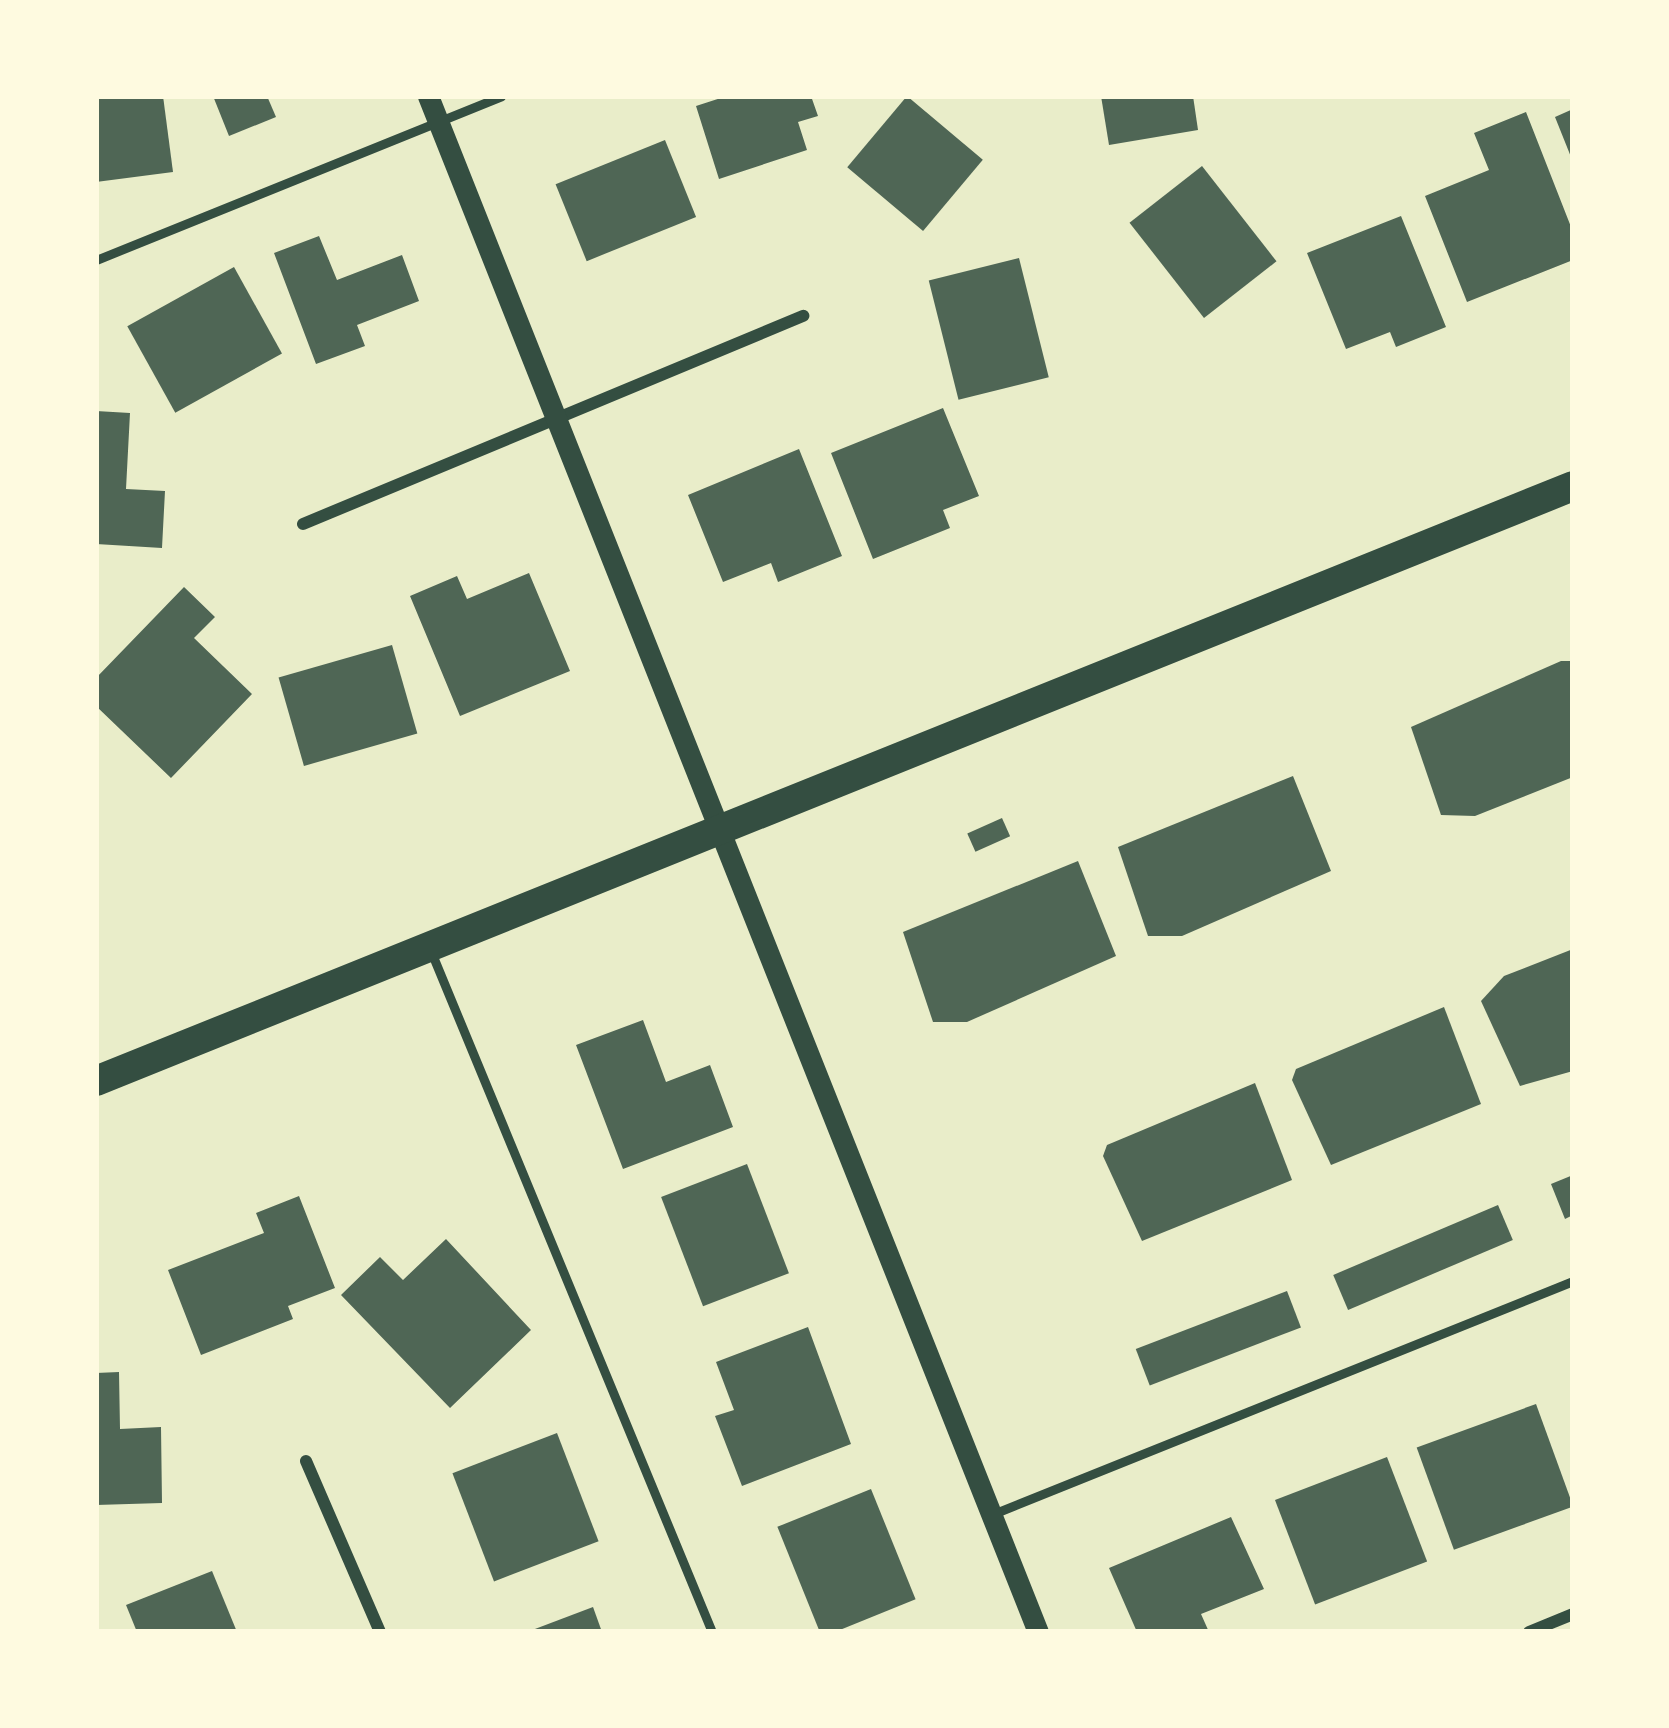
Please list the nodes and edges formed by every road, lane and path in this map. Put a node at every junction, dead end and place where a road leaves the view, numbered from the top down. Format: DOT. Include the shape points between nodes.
graph roads {
  1 [pos="428,96"];
  2 [pos="501,96"];
  3 [pos="438,122"];
  4 [pos="96,260"];
  5 [pos="803,316"];
  6 [pos="557,416"];
  7 [pos="1573,486"];
  8 [pos="302,524"];
  9 [pos="724,833"];
  10 [pos="430,949"];
  11 [pos="96,1082"];
  12 [pos="1573,1281"];
  13 [pos="307,1461"];
  14 [pos="990,1515"];
  15 [pos="1573,1614"];
  16 [pos="380,1632"];
  17 [pos="712,1632"];
  18 [pos="1038,1632"];
  19 [pos="1529,1632"];
  1 -- 3 [label="street"];
  2 -- 3 [label="lane"];
  3 -- 4 [label="lane"];
  3 -- 6 [label="street"];
  5 -- 6 [label="street"];
  6 -- 8 [label="street"];
  6 -- 9 [label="street"];
  7 -- 9 [label="main road"];
  9 -- 10 [label="main road"];
  9 -- 14 [label="street"];
  10 -- 11 [label="main road"];
  10 -- 17 [label="lane"];
  12 -- 14 [label="lane"];
  13 -- 16 [label="street"];
  14 -- 18 [label="street"];
  15 -- 19 [label="street"];
}
